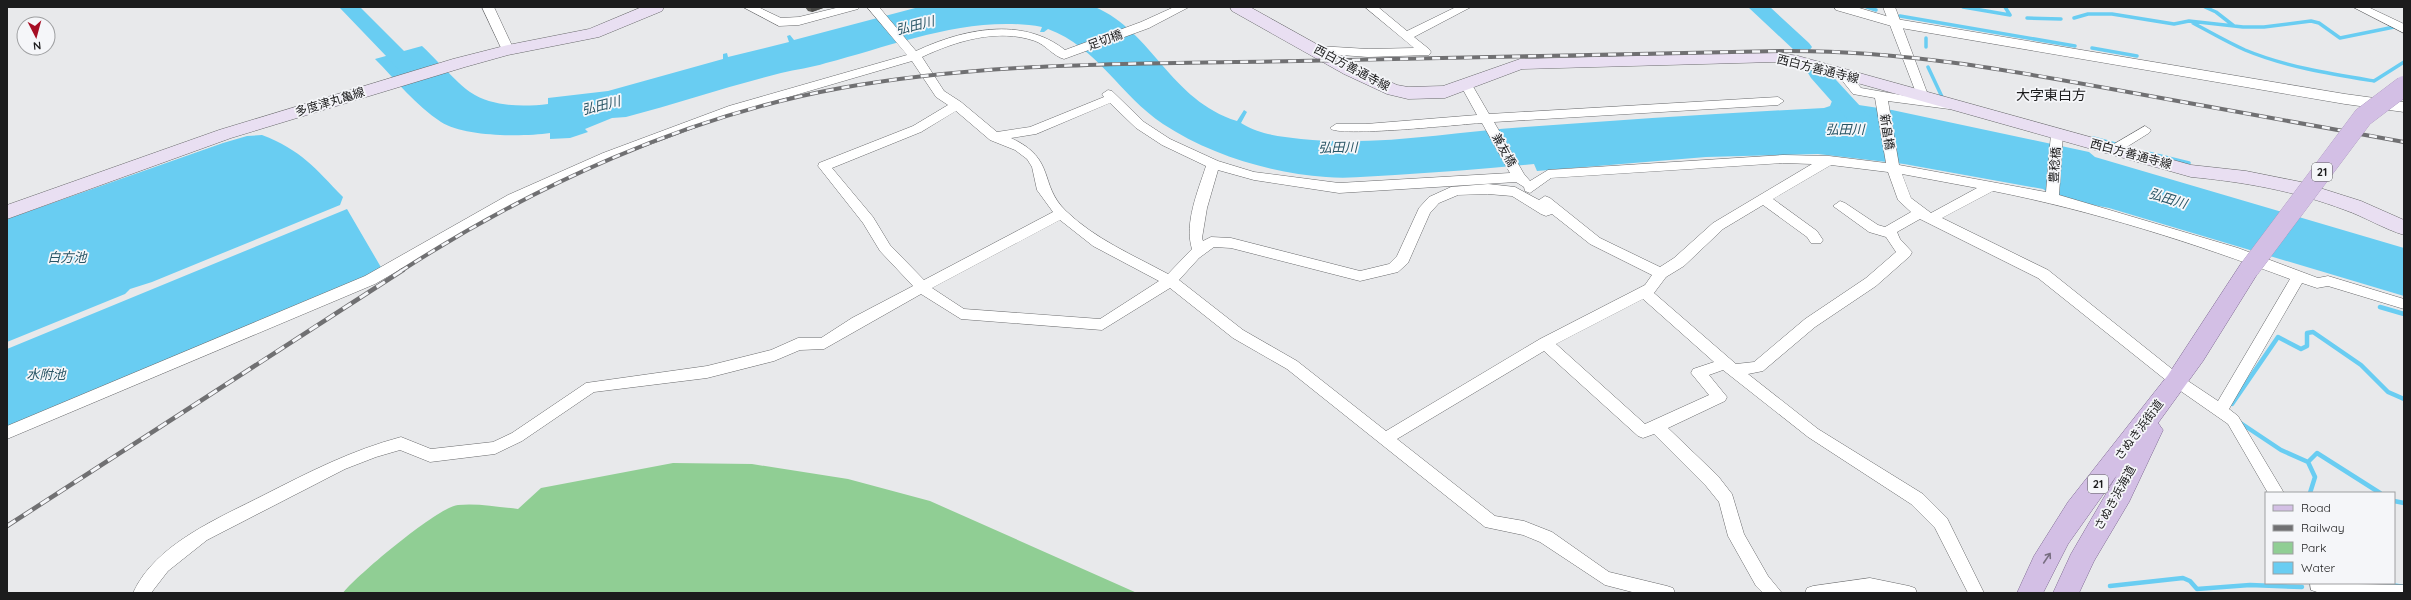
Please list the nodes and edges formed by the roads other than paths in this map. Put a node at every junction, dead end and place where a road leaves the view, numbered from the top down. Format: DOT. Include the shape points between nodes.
graph roads {
  1 [pos="488,7"];
  2 [pos="656,7"];
  3 [pos="749,7"];
  4 [pos="854,7"];
  5 [pos="1183,7"];
  6 [pos="1238,7"];
  7 [pos="1371,7"];
  8 [pos="1465,7"];
  9 [pos="1841,7"];
  10 [pos="1889,7"];
  11 [pos="2359,7"];
  12 [pos="875,9"];
  13 [pos="1895,23"];
  14 [pos="2399,25"];
  15 [pos="1407,36"];
  16 [pos="508,50"];
  17 [pos="1318,50"];
  18 [pos="910,52"];
  19 [pos="1843,74"];
  20 [pos="1467,86"];
  21 [pos="2404,86"];
  22 [pos="1922,95"];
  23 [pos="1881,96"];
  24 [pos="1778,101"];
  25 [pos="957,105"];
  26 [pos="1952,105"];
  27 [pos="2404,107"];
  28 [pos="1488,122"];
  29 [pos="1336,128"];
  30 [pos="2145,130"];
  31 [pos="2057,136"];
  32 [pos="994,137"];
  33 [pos="2117,146"];
  34 [pos="1828,160"];
  35 [pos="1213,164"];
  36 [pos="1893,168"];
  37 [pos="1519,177"];
  38 [pos="1990,187"];
  39 [pos="1530,188"];
  40 [pos="2053,195"];
  41 [pos="1763,199"];
  42 [pos="1840,206"];
  43 [pos="1552,207"];
  44 [pos="7,212"];
  45 [pos="1061,214"];
  46 [pos="1926,216"];
  47 [pos="2404,228"];
  48 [pos="1891,233"];
  49 [pos="1816,240"];
  50 [pos="1199,251"];
  51 [pos="1660,273"];
  52 [pos="2299,276"];
  53 [pos="1170,281"];
  54 [pos="922,286"];
  55 [pos="1650,288"];
  56 [pos="2404,304"];
  57 [pos="1545,343"];
  58 [pos="1730,366"];
  59 [pos="2177,381"];
  60 [pos="2220,411"];
  61 [pos="1656,426"];
  62 [pos="7,433"];
  63 [pos="1385,439"];
  64 [pos="2275,492"];
  65 [pos="2315,587"];
  66 [pos="2404,592"];
  67 [pos="140,593"];
  68 [pos="1668,593"];
  69 [pos="1774,593"];
  70 [pos="1813,593"];
  71 [pos="1909,593"];
  72 [pos="1976,593"];
  73 [pos="2030,593"];
  74 [pos="2066,593"];
  1 -- 16 [label="street"];
  2 -- 16 [label="main road, 多度津丸亀線" via="593,33"];
  3 -- 4 [label="street" via="779,22 799,21"];
  5 -- 18 [label="street, 足切橋" via="1145,25 1064,54 1038,38 1006,33 956,38"];
  6 -- 17 [label="main road, 西白方善通寺線"];
  7 -- 15 [label="street"];
  8 -- 15 [label="street"];
  9 -- 13 [label="street"];
  10 -- 13 [label="street"];
  11 -- 14 [label="street"];
  12 -- 18 [label="street"];
  13 -- 22 [label="street"];
  13 -- 27 [label="street" via="2359,102"];
  15 -- 17 [label="street" via="1425,52 1368,53"];
  16 -- 44 [label="main road, 多度津丸亀線" via="459,62 225,134"];
  17 -- 20 [label="main road, 西白方善通寺線" via="1350,70 1393,90 1426,94"];
  18 -- 25 [label="street" via="922,65 940,94"];
  18 -- 62 [label="street" via="734,109 607,156 513,198 370,280"];
  19 -- 20 [label="main road, 西白方善通寺線" via="1774,57 1567,62 1520,64"];
  19 -- 22 [label="main road, 西白方善通寺線"];
  19 -- 23 [label="street" via="1856,91"];
  20 -- 28 [label="street, 兼友橋"];
  21 -- 59 [label="main road, さぬき浜街道 / 21, bridge" via="2363,117 2250,268"];
  22 -- 26 [label="main road, 西白方善通寺線"];
  23 -- 26 [label="street"];
  23 -- 36 [label="street, 新畠橋"];
  24 -- 28 [label="street"];
  25 -- 32 [label="street"];
  25 -- 54 [label="street" via="917,129 824,166 868,220 885,248"];
  26 -- 31 [label="main road, 西白方善通寺線"];
  28 -- 29 [label="street"];
  28 -- 37 [label="street, 兼友橋"];
  30 -- 33 [label="street"];
  31 -- 33 [label="main road, 西白方善通寺線"];
  31 -- 40 [label="street, 豊稔橋"];
  32 -- 35 [label="street" via="1032,131 1110,96 1140,125 1166,142"];
  32 -- 45 [label="street" via="1031,156 1038,167 1044,190"];
  33 -- 47 [label="main road, 西白方善通寺線" via="2191,171 2274,182 2383,217"];
  34 -- 36 [label="street"];
  34 -- 39 [label="street" via="1783,159 1548,174"];
  34 -- 41 [label="street"];
  35 -- 37 [label="street" via="1254,176 1339,188"];
  35 -- 50 [label="street" via="1200,208 1195,238"];
  36 -- 38 [label="street"];
  36 -- 46 [label="street, 新畠橋" via="1905,200"];
  37 -- 39 [label="street, 兼友橋"];
  38 -- 40 [label="street"];
  38 -- 46 [label="street"];
  39 -- 43 [label="street, 兼友橋"];
  40 -- 52 [label="street"];
  41 -- 49 [label="street" via="1812,234"];
  41 -- 51 [label="street" via="1718,226 1679,262"];
  42 -- 48 [label="street" via="1874,229"];
  43 -- 50 [label="street" via="1546,211 1515,192 1488,189 1456,190 1434,200 1424,211 1403,259 1393,268 1360,276 1232,243 1211,242"];
  43 -- 51 [label="street, 兼友橋" via="1596,241"];
  45 -- 53 [label="street" via="1098,243"];
  45 -- 54 [label="street"];
  46 -- 48 [label="street" via="1890,230"];
  46 -- 59 [label="street, 新畠橋" via="2043,274"];
  48 -- 58 [label="street" via="1894,241 1905,252 1871,282 1810,323 1758,367"];
  50 -- 53 [label="street"];
  51 -- 55 [label="street"];
  52 -- 56 [label="street" via="2317,283 2328,281"];
  52 -- 60 [label="street"];
  53 -- 54 [label="street" via="1102,325 961,314 928,293"];
  53 -- 63 [label="street" via="1238,334 1292,365"];
  54 -- 67 [label="street" via="824,343 798,344 774,355 708,372 591,387 517,437 495,448 430,456 401,443 373,450 322,472 201,535 162,566"];
  55 -- 57 [label="street"];
  55 -- 58 [label="street" via="1644,292"];
  57 -- 61 [label="street" via="1643,432"];
  57 -- 63 [label="street"];
  58 -- 61 [label="street" via="1698,373 1720,397"];
  58 -- 72 [label="street" via="1813,433 1917,499 1941,523"];
  59 -- 60 [label="street, 新畠橋"];
  73 -- 59 [label="main road, さぬき浜街道 / 21, one-way" via="2039,569 2069,520"];
  59 -- 74 [label="main road, さぬき浜海道 / 21" via="2108,515 2075,569"];
  60 -- 64 [label="street, 新畠橋" via="2233,420"];
  61 -- 69 [label="street" via="1712,480 1726,499 1736,536 1762,581"];
  63 -- 68 [label="street" via="1491,522 1524,528 1546,537 1605,578"];
  65 -- 66 [label="street"];
  70 -- 71 [label="street" via="1870,585"];
}
